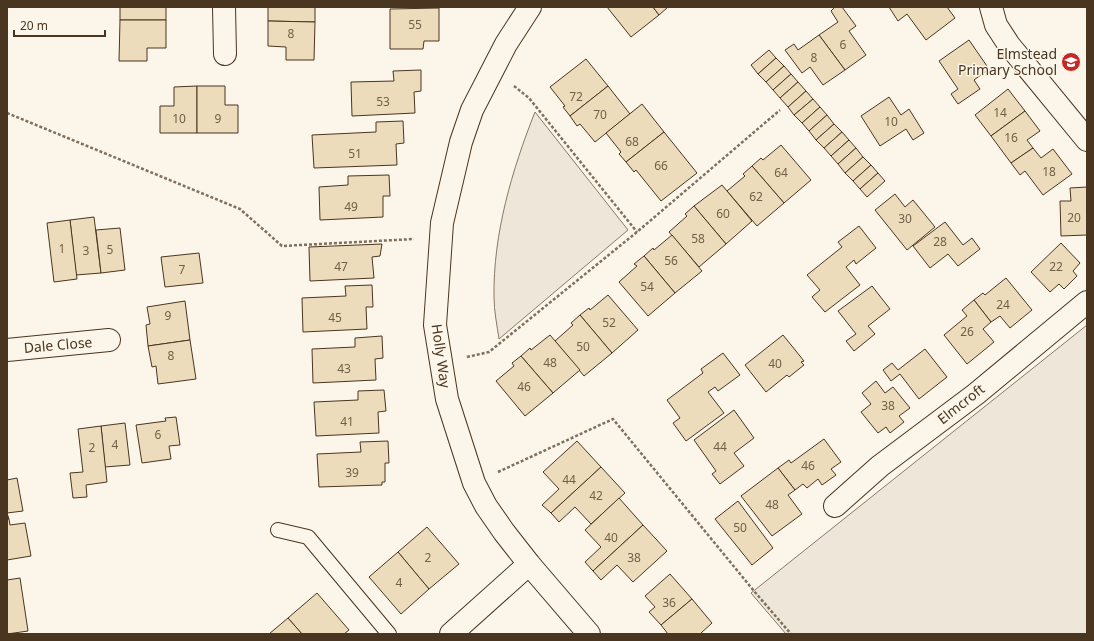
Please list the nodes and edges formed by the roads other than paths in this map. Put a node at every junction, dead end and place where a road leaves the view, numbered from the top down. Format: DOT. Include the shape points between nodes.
graph roads {
  1 [pos="224,7"];
  2 [pos="530,7"];
  3 [pos="991,7"];
  4 [pos="225,54"];
  5 [pos="1087,140"];
  6 [pos="1087,302"];
  7 [pos="109,340"];
  8 [pos="7,350"];
  9 [pos="835,506"];
  10 [pos="278,530"];
  11 [pos="529,564"];
  12 [pos="389,634"];
  13 [pos="451,634"];
  14 [pos="588,634"];
  1 -- 4 [label="street"];
  2 -- 11 [label="street, Holly Way" via="506,44 472,110 461,142 446,199 435,325 447,399 474,483 486,506"];
  3 -- 5 [label="street" via="996,25 1009,45"];
  6 -- 9 [label="street, Elmcroft" via="976,394 880,466"];
  7 -- 8 [label="street, Dale Close"];
  10 -- 12 [label="lane" via="308,537"];
  11 -- 13 [label="street"];
  11 -- 14 [label="street, Holly Way"];
}
